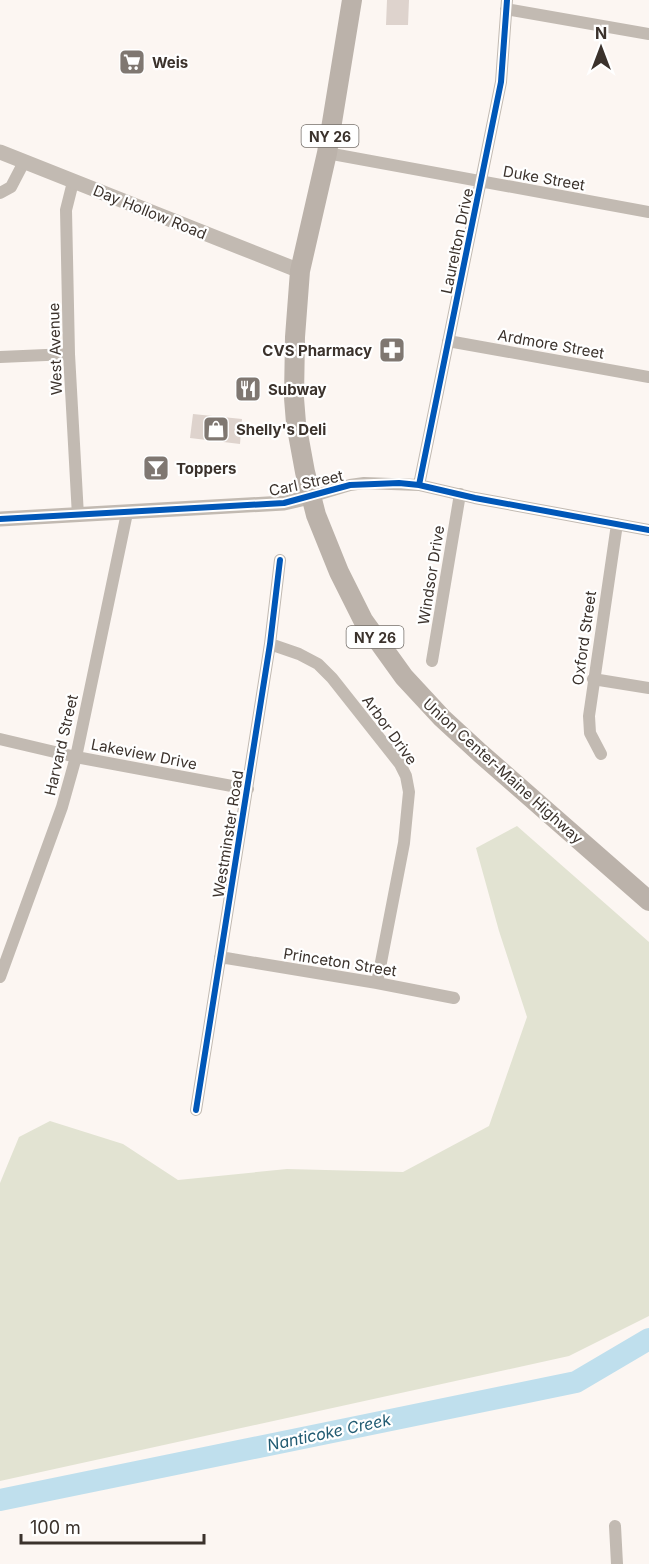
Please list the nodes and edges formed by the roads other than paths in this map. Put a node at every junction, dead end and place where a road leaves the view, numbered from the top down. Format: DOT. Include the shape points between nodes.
graph roads {
  1 [pos="352,0"];
  2 [pos="507,5"];
  3 [pos="649,34"];
  4 [pos="0,152"];
  5 [pos="327,153"];
  6 [pos="24,162"];
  7 [pos="74,182"];
  8 [pos="482,182"];
  9 [pos="0,193"];
  10 [pos="649,212"];
  11 [pos="300,271"];
  12 [pos="448,341"];
  13 [pos="69,354"];
  14 [pos="0,357"];
  15 [pos="649,376"];
  16 [pos="419,485"];
  17 [pos="460,494"];
  18 [pos="310,497"];
  19 [pos="128,513"];
  20 [pos="78,516"];
  21 [pos="0,519"];
  22 [pos="617,524"];
  23 [pos="649,530"];
  24 [pos="280,560"];
  25 [pos="270,645"];
  26 [pos="432,660"];
  27 [pos="593,679"];
  28 [pos="649,688"];
  29 [pos="0,739"];
  30 [pos="601,753"];
  31 [pos="76,757"];
  32 [pos="248,789"];
  33 [pos="649,901"];
  34 [pos="220,957"];
  35 [pos="0,977"];
  36 [pos="377,982"];
  37 [pos="454,998"];
  38 [pos="196,1110"];
  39 [pos="615,1526"];
  40 [pos="616,1564"];
  1 -- 5 [label="main road, Union Center-Maine Highway / NY 26"];
  2 -- 3 [label="street"];
  2 -- 8 [label="street, Laurelton Drive" via="501,82"];
  4 -- 6 [label="street, Day Hollow Road"];
  5 -- 8 [label="street, Duke Street"];
  5 -- 11 [label="main road, Union Center-Maine Highway / NY 26"];
  6 -- 7 [label="street, Day Hollow Road"];
  6 -- 9 [label="street" via="11,187"];
  7 -- 11 [label="street, Day Hollow Road"];
  7 -- 13 [label="street, West Avenue" via="66,210"];
  8 -- 10 [label="street, Duke Street"];
  8 -- 12 [label="street, Laurelton Drive"];
  11 -- 18 [label="main road, Union Center-Maine Highway / NY 26" via="294,398"];
  12 -- 15 [label="street, Ardmore Street"];
  12 -- 16 [label="street, Laurelton Drive"];
  13 -- 14 [label="street"];
  13 -- 20 [label="street, West Avenue"];
  16 -- 17 [label="street, Carl Street"];
  16 -- 18 [label="street, Carl Street" via="364,483"];
  17 -- 22 [label="street, Carl Street"];
  17 -- 26 [label="street, Windsor Drive"];
  18 -- 19 [label="street, Carl Street" via="284,503"];
  18 -- 33 [label="main road, Union Center-Maine Highway / NY 26" via="343,582 363,620 404,677 480,753"];
  19 -- 20 [label="street, Carl Street"];
  19 -- 31 [label="street, Harvard Street"];
  20 -- 21 [label="street, Carl Street"];
  22 -- 23 [label="street, Carl Street"];
  22 -- 27 [label="street, Oxford Street"];
  24 -- 25 [label="street, Westminster Road"];
  25 -- 32 [label="street, Westminster Road"];
  25 -- 36 [label="street, Arbor Drive" via="318,664 406,776 404,843"];
  27 -- 28 [label="street"];
  27 -- 30 [label="street, Oxford Street" via="590,733"];
  29 -- 31 [label="street, Lakeview Drive"];
  31 -- 32 [label="street, Lakeview Drive"];
  31 -- 35 [label="street, Harvard Street" via="62,807"];
  32 -- 34 [label="street, Westminster Road"];
  34 -- 36 [label="street, Princeton Street"];
  34 -- 38 [label="street, Westminster Road"];
  36 -- 37 [label="street, Princeton Street"];
  39 -- 40 [label="street"];
}
